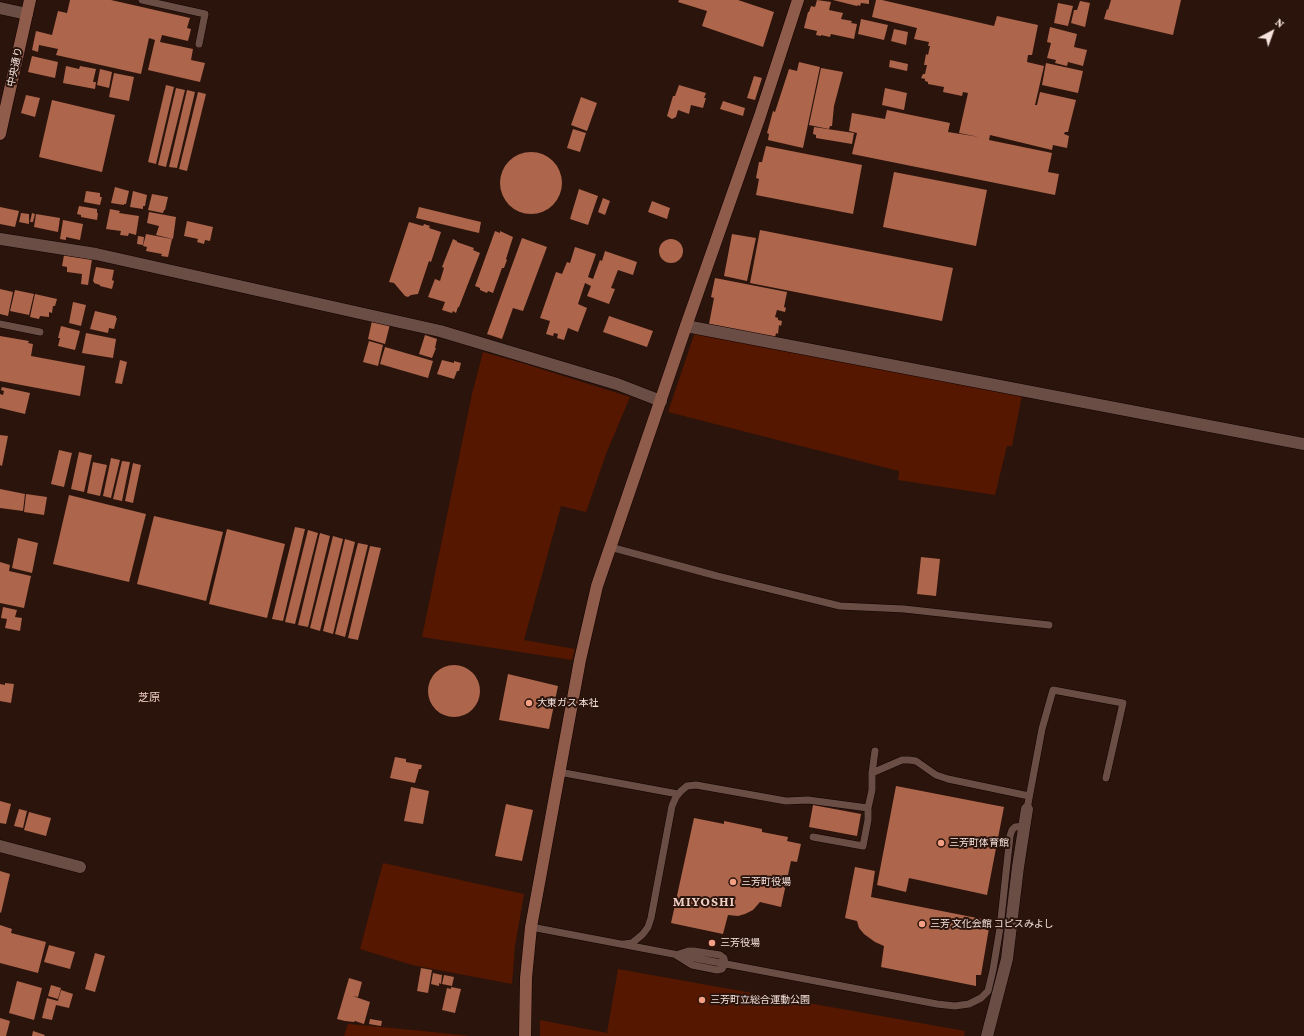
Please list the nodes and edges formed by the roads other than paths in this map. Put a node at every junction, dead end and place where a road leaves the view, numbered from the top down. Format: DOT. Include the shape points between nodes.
graph roads {
  1 [pos="30,0"];
  2 [pos="142,0"];
  3 [pos="798,0"];
  4 [pos="0,8"];
  5 [pos="27,14"];
  6 [pos="199,44"];
  7 [pos="0,134"];
  8 [pos="0,239"];
  9 [pos="0,324"];
  10 [pos="686,326"];
  11 [pos="40,332"];
  12 [pos="660,401"];
  13 [pos="1304,444"];
  14 [pos="610,547"];
  15 [pos="1049,625"];
  16 [pos="875,751"];
  17 [pos="559,772"];
  18 [pos="872,773"];
  19 [pos="1106,778"];
  20 [pos="678,794"];
  21 [pos="1029,796"];
  22 [pos="868,808"];
  23 [pos="1027,809"];
  24 [pos="1024,826"];
  25 [pos="813,837"];
  26 [pos="0,846"];
  27 [pos="80,867"];
  28 [pos="531,928"];
  29 [pos="622,945"];
  30 [pos="526,1036"];
  31 [pos="987,1036"];
  1 -- 5 [label="street, 中央通り"];
  2 -- 6 [label="lane" via="205,14"];
  3 -- 10 [label="street"];
  4 -- 5 [label="street"];
  5 -- 7 [label="street, 中央通り"];
  8 -- 12 [label="street" via="96,254 440,330 616,384"];
  9 -- 11 [label="lane"];
  10 -- 12 [label="street"];
  10 -- 13 [label="street"];
  12 -- 14 [label="street"];
  14 -- 15 [label="lane" via="840,606"];
  14 -- 17 [label="street" via="597,586 580,660"];
  16 -- 18 [label="lane"];
  17 -- 20 [label="lane"];
  17 -- 28 [label="street"];
  18 -- 21 [label="lane" via="902,760 916,761 936,776"];
  18 -- 22 [label="lane"];
  19 -- 21 [label="lane" via="1123,703 1053,690 1042,729"];
  20 -- 22 [label="lane" via="687,786 696,785 786,801 815,800"];
  20 -- 29 [label="lane" via="668,820 648,927 632,943"];
  21 -- 23 [label="lane"];
  22 -- 25 [label="lane" via="863,846"];
  23 -- 24 [label="street"];
  24 -- 29 [label="lane" via="1015,827 1010,836 1000,928 988,991 969,1004 937,1004"];
  24 -- 31 [label="street" via="1007,959"];
  26 -- 27 [label="street"];
  28 -- 29 [label="lane"];
  28 -- 30 [label="street" via="526,978"];
}
